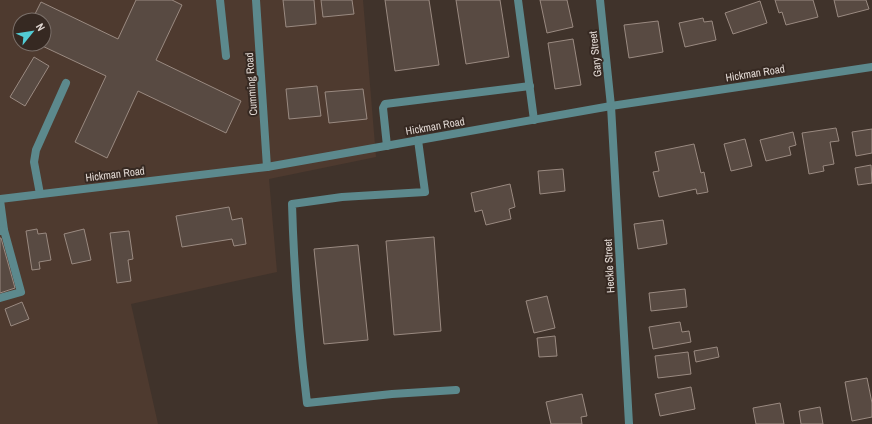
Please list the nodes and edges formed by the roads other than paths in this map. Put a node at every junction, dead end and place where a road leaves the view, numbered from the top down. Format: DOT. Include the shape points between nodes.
graph roads {
  1 [pos="220,0"];
  2 [pos="256,0"];
  3 [pos="518,0"];
  4 [pos="600,0"];
  5 [pos="226,56"];
  6 [pos="872,67"];
  7 [pos="66,83"];
  8 [pos="530,86"];
  9 [pos="611,106"];
  10 [pos="534,120"];
  11 [pos="418,140"];
  12 [pos="387,146"];
  13 [pos="267,167"];
  14 [pos="40,194"];
  15 [pos="0,200"];
  16 [pos="2,231"];
  17 [pos="0,298"];
  18 [pos="456,390"];
  19 [pos="629,424"];
  1 -- 5 [label="street"];
  2 -- 13 [label="street, Cumming Road"];
  3 -- 8 [label="street"];
  4 -- 9 [label="street, Gary Street"];
  6 -- 9 [label="street, Hickman Road"];
  7 -- 14 [label="street" via="36,150 34,162"];
  8 -- 10 [label="street"];
  8 -- 12 [label="street" via="384,104"];
  9 -- 10 [label="street, Hickman Road"];
  9 -- 19 [label="street, Heckle Street"];
  10 -- 11 [label="street, Hickman Road"];
  11 -- 12 [label="street, Hickman Road"];
  11 -- 18 [label="street" via="425,192 342,197 292,204 293,250 307,403"];
  12 -- 13 [label="street, Hickman Road"];
  13 -- 14 [label="street, Hickman Road"];
  14 -- 15 [label="street, Hickman Road"];
  15 -- 16 [label="street"];
  16 -- 17 [label="street" via="21,292"];
}
